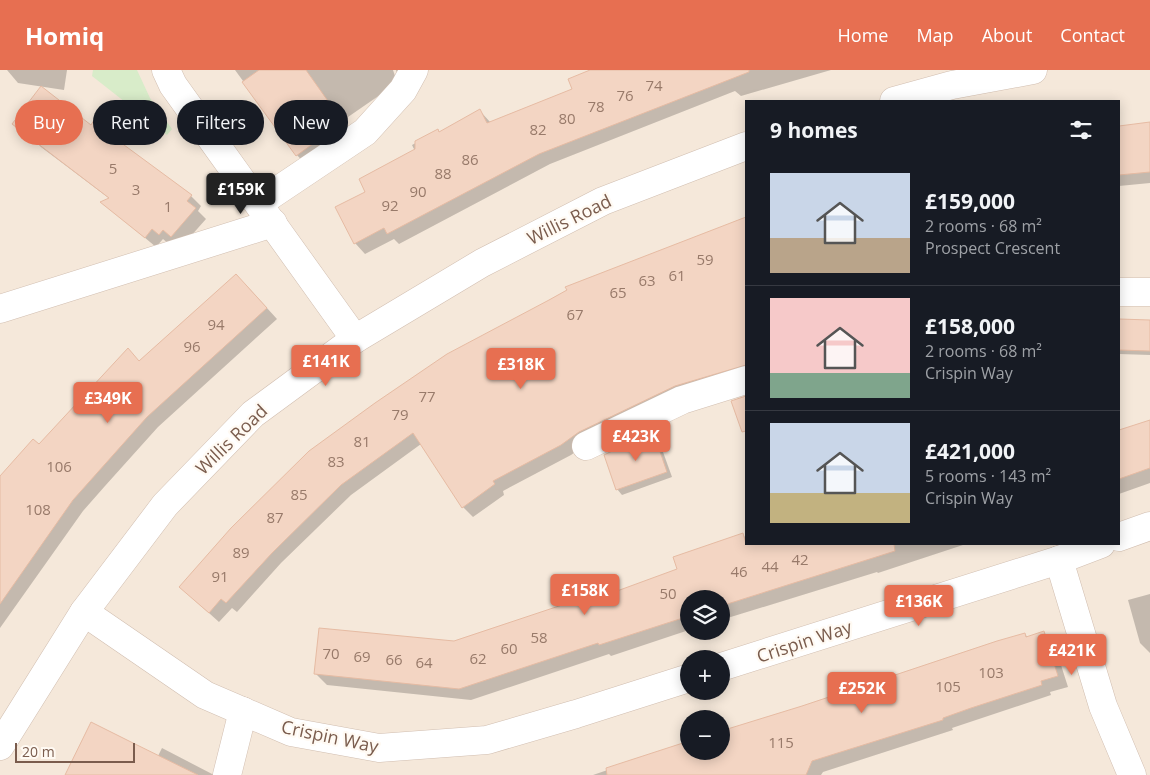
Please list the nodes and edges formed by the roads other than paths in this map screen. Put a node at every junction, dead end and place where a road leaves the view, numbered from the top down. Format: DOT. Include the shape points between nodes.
graph roads {
  1 [pos="166,70"];
  2 [pos="414,70"];
  3 [pos="1033,70"];
  4 [pos="956,93"];
  5 [pos="902,100"];
  6 [pos="745,146"];
  7 [pos="266,213"];
  8 [pos="1120,292"];
  9 [pos="1150,292"];
  10 [pos="10,306"];
  11 [pos="0,330"];
  12 [pos="354,339"];
  13 [pos="745,380"];
  14 [pos="586,446"];
  15 [pos="1150,526"];
  16 [pos="1120,537"];
  17 [pos="1098,545"];
  18 [pos="1059,560"];
  19 [pos="84,612"];
  20 [pos="730,664"];
  21 [pos="680,681"];
  22 [pos="243,711"];
  23 [pos="1,743"];
  24 [pos="227,775"];
  25 [pos="1132,775"];
  1 -- 7 [label="street" via="173,85"];
  2 -- 7 [label="street" via="403,90 365,132"];
  3 -- 4 [label="street"];
  4 -- 5 [label="street"];
  6 -- 12 [label="street, Willis Road" via="603,202 482,263"];
  7 -- 10 [label="street"];
  7 -- 12 [label="street"];
  8 -- 9 [label="street"];
  10 -- 11 [label="street"];
  12 -- 19 [label="street, Willis Road" via="253,414 165,505"];
  13 -- 14 [label="street" via="682,400"];
  15 -- 16 [label="street"];
  17 -- 18 [label="street, Crispin Way"];
  18 -- 20 [label="street, Crispin Way"];
  18 -- 25 [label="street" via="1103,706"];
  19 -- 22 [label="street, Crispin Way" via="204,695"];
  19 -- 23 [label="street, Willis Road"];
  21 -- 22 [label="street, Crispin Way" via="486,740 379,748 291,732"];
  22 -- 24 [label="street"];
}
